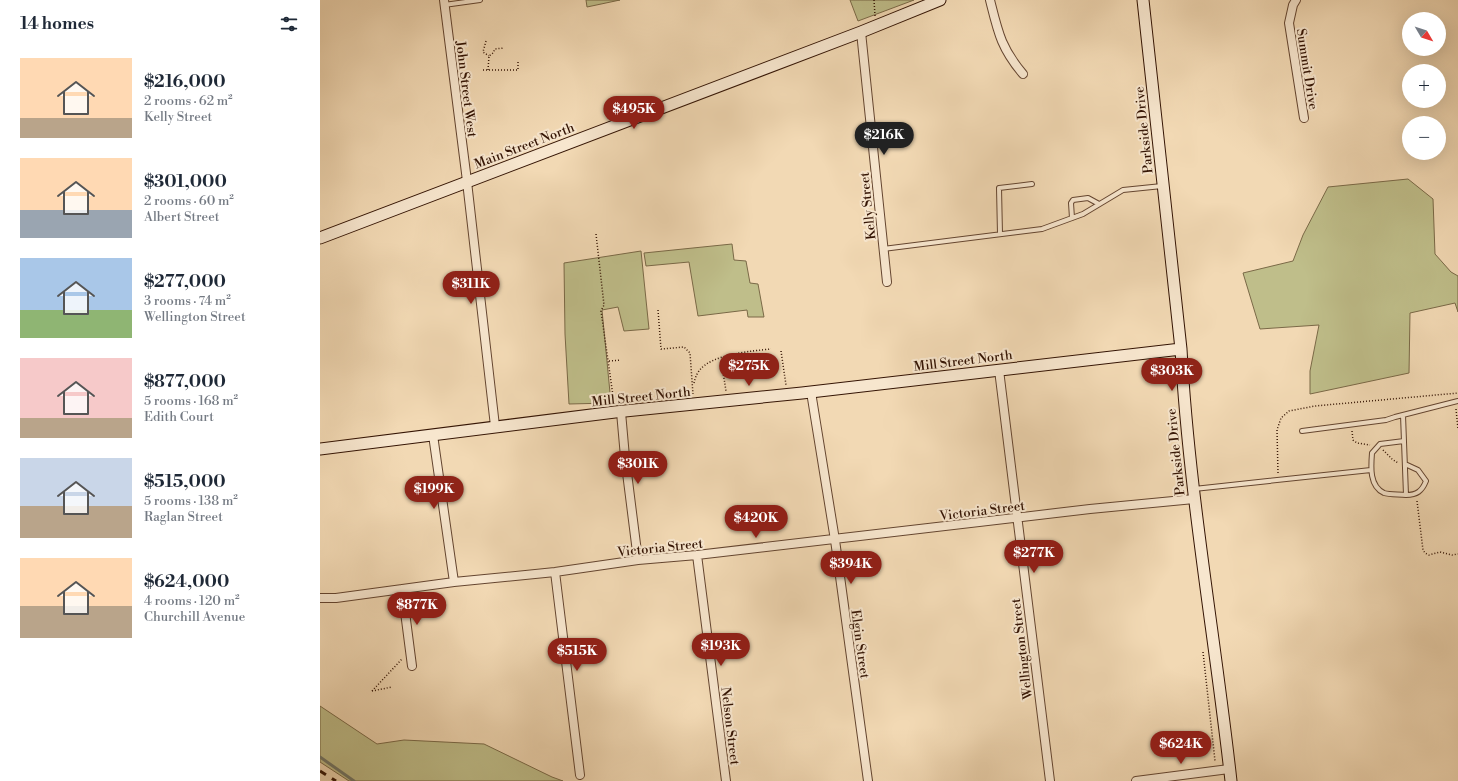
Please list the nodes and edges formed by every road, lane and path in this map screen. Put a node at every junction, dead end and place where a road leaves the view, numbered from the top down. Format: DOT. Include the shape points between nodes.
graph roads {
  1 [pos="480,0"];
  2 [pos="874,0"];
  3 [pos="940,0"];
  4 [pos="990,0"];
  5 [pos="1143,0"];
  6 [pos="1296,0"];
  7 [pos="444,3"];
  8 [pos="876,26"];
  9 [pos="861,32"];
  10 [pos="486,41"];
  11 [pos="504,48"];
  12 [pos="489,56"];
  13 [pos="518,60"];
  14 [pos="483,70"];
  15 [pos="488,70"];
  16 [pos="1023,74"];
  17 [pos="1304,118"];
  18 [pos="467,181"];
  19 [pos="1032,184"];
  20 [pos="1163,186"];
  21 [pos="1100,204"];
  22 [pos="1072,218"];
  23 [pos="596,234"];
  24 [pos="1000,234"];
  25 [pos="320,238"];
  26 [pos="883,249"];
  27 [pos="887,282"];
  28 [pos="658,310"];
  29 [pos="771,349"];
  30 [pos="1181,349"];
  31 [pos="781,351"];
  32 [pos="724,357"];
  33 [pos="621,360"];
  34 [pos="608,361"];
  35 [pos="999,370"];
  36 [pos="693,385"];
  37 [pos="811,392"];
  38 [pos="1458,393"];
  39 [pos="788,394"];
  40 [pos="728,401"];
  41 [pos="1458,402"];
  42 [pos="693,404"];
  43 [pos="1456,409"];
  44 [pos="618,412"];
  45 [pos="1403,415"];
  46 [pos="495,426"];
  47 [pos="1458,429"];
  48 [pos="1302,432"];
  49 [pos="433,435"];
  50 [pos="1404,441"];
  51 [pos="320,449"];
  52 [pos="1405,464"];
  53 [pos="1371,470"];
  54 [pos="1278,480"];
  55 [pos="1193,494"];
  56 [pos="1406,495"];
  57 [pos="1414,495"];
  58 [pos="1018,518"];
  59 [pos="1421,535"];
  60 [pos="1424,535"];
  61 [pos="835,540"];
  62 [pos="1458,554"];
  63 [pos="697,555"];
  64 [pos="638,560"];
  65 [pos="555,572"];
  66 [pos="454,582"];
  67 [pos="402,589"];
  68 [pos="320,598"];
  69 [pos="1203,646"];
  70 [pos="410,650"];
  71 [pos="412,666"];
  72 [pos="392,687"];
  73 [pos="1229,769"];
  74 [pos="1216,771"];
  75 [pos="580,775"];
  76 [pos="726,781"];
  77 [pos="868,781"];
  78 [pos="1050,781"];
  79 [pos="1136,781"];
  80 [pos="1231,781"];
  1 -- 7 [label="lane"];
  2 -- 8 [label="path"];
  3 -- 8 [label="main road, Main Street North"];
  4 -- 16 [label="street" via="999,35 1010,58"];
  5 -- 20 [label="main road, Parkside Drive"];
  6 -- 17 [label="street, Summit Drive" via="1289,23"];
  7 -- 18 [label="street, John Street West"];
  8 -- 9 [label="main road, Main Street North"];
  9 -- 18 [label="main road, Main Street North"];
  9 -- 26 [label="street, Kelly Street"];
  10 -- 12 [label="path" via="483,52"];
  11 -- 12 [label="path" via="495,49"];
  12 -- 15 [label="path"];
  13 -- 15 [label="path" via="518,70"];
  14 -- 15 [label="path"];
  18 -- 25 [label="main road, Main Street North"];
  18 -- 46 [label="street, John Street West"];
  19 -- 24 [label="lane" via="999,188"];
  20 -- 21 [label="lane" via="1124,190"];
  20 -- 30 [label="main road, Parkside Drive"];
  21 -- 22 [label="lane"];
  21 -- 22 [label="lane" via="1088,198 1073,200"];
  22 -- 24 [label="lane" via="1042,229"];
  23 -- 34 [label="path" via="604,305 601,311"];
  24 -- 26 [label="lane"];
  26 -- 27 [label="street, Kelly Street"];
  28 -- 36 [label="path" via="661,349 684,347 690,353"];
  29 -- 32 [label="path"];
  30 -- 35 [label="main road, Mill Street North"];
  30 -- 55 [label="main road, Parkside Drive"];
  31 -- 39 [label="path"];
  32 -- 36 [label="path" via="706,364 698,372"];
  32 -- 40 [label="path" via="723,372"];
  33 -- 34 [label="path"];
  34 -- 44 [label="path"];
  35 -- 37 [label="main road, Mill Street North"];
  35 -- 58 [label="street, Wellington Street"];
  36 -- 42 [label="path"];
  37 -- 39 [label="main road, Mill Street North"];
  37 -- 61 [label="street, Elgin Street"];
  38 -- 54 [label="path" via="1315,406 1289,411 1281,418 1277,430"];
  39 -- 40 [label="main road, Mill Street North"];
  40 -- 42 [label="main road, Mill Street North"];
  41 -- 45 [label="lane"];
  42 -- 44 [label="main road, Mill Street North"];
  43 -- 47 [label="path"];
  44 -- 46 [label="main road, Mill Street North"];
  44 -- 64 [label="street"];
  45 -- 48 [label="lane" via="1386,420"];
  45 -- 50 [label="lane"];
  46 -- 49 [label="main road, Mill Street North"];
  49 -- 51 [label="main road, Mill Street North"];
  49 -- 66 [label="street"];
  50 -- 52 [label="lane"];
  50 -- 53 [label="lane" via="1380,444 1372,453"];
  52 -- 56 [label="lane"];
  52 -- 57 [label="lane" via="1418,470 1426,481 1423,489"];
  53 -- 54 [label="lane"];
  53 -- 56 [label="lane" via="1376,487 1384,493"];
  54 -- 55 [label="lane"];
  55 -- 58 [label="street, Victoria Street"];
  55 -- 73 [label="main road, Parkside Drive"];
  56 -- 57 [label="lane"];
  57 -- 59 [label="path"];
  58 -- 61 [label="street, Victoria Street"];
  58 -- 78 [label="street, Wellington Street"];
  59 -- 60 [label="path"];
  59 -- 62 [label="path" via="1423,550 1429,556 1440,552"];
  61 -- 63 [label="street, Victoria Street"];
  61 -- 77 [label="street, Elgin Street"];
  63 -- 64 [label="street, Victoria Street"];
  63 -- 76 [label="street, Nelson Street"];
  64 -- 65 [label="street, Victoria Street"];
  65 -- 66 [label="street, Victoria Street"];
  65 -- 75 [label="street"];
  66 -- 67 [label="street, Victoria Street"];
  67 -- 68 [label="street, Victoria Street"];
  67 -- 70 [label="street"];
  69 -- 74 [label="path"];
  70 -- 71 [label="street"];
  70 -- 72 [label="path" via="372,691"];
  73 -- 74 [label="street"];
  73 -- 80 [label="main road, Parkside Drive"];
  74 -- 79 [label="street"];
}
